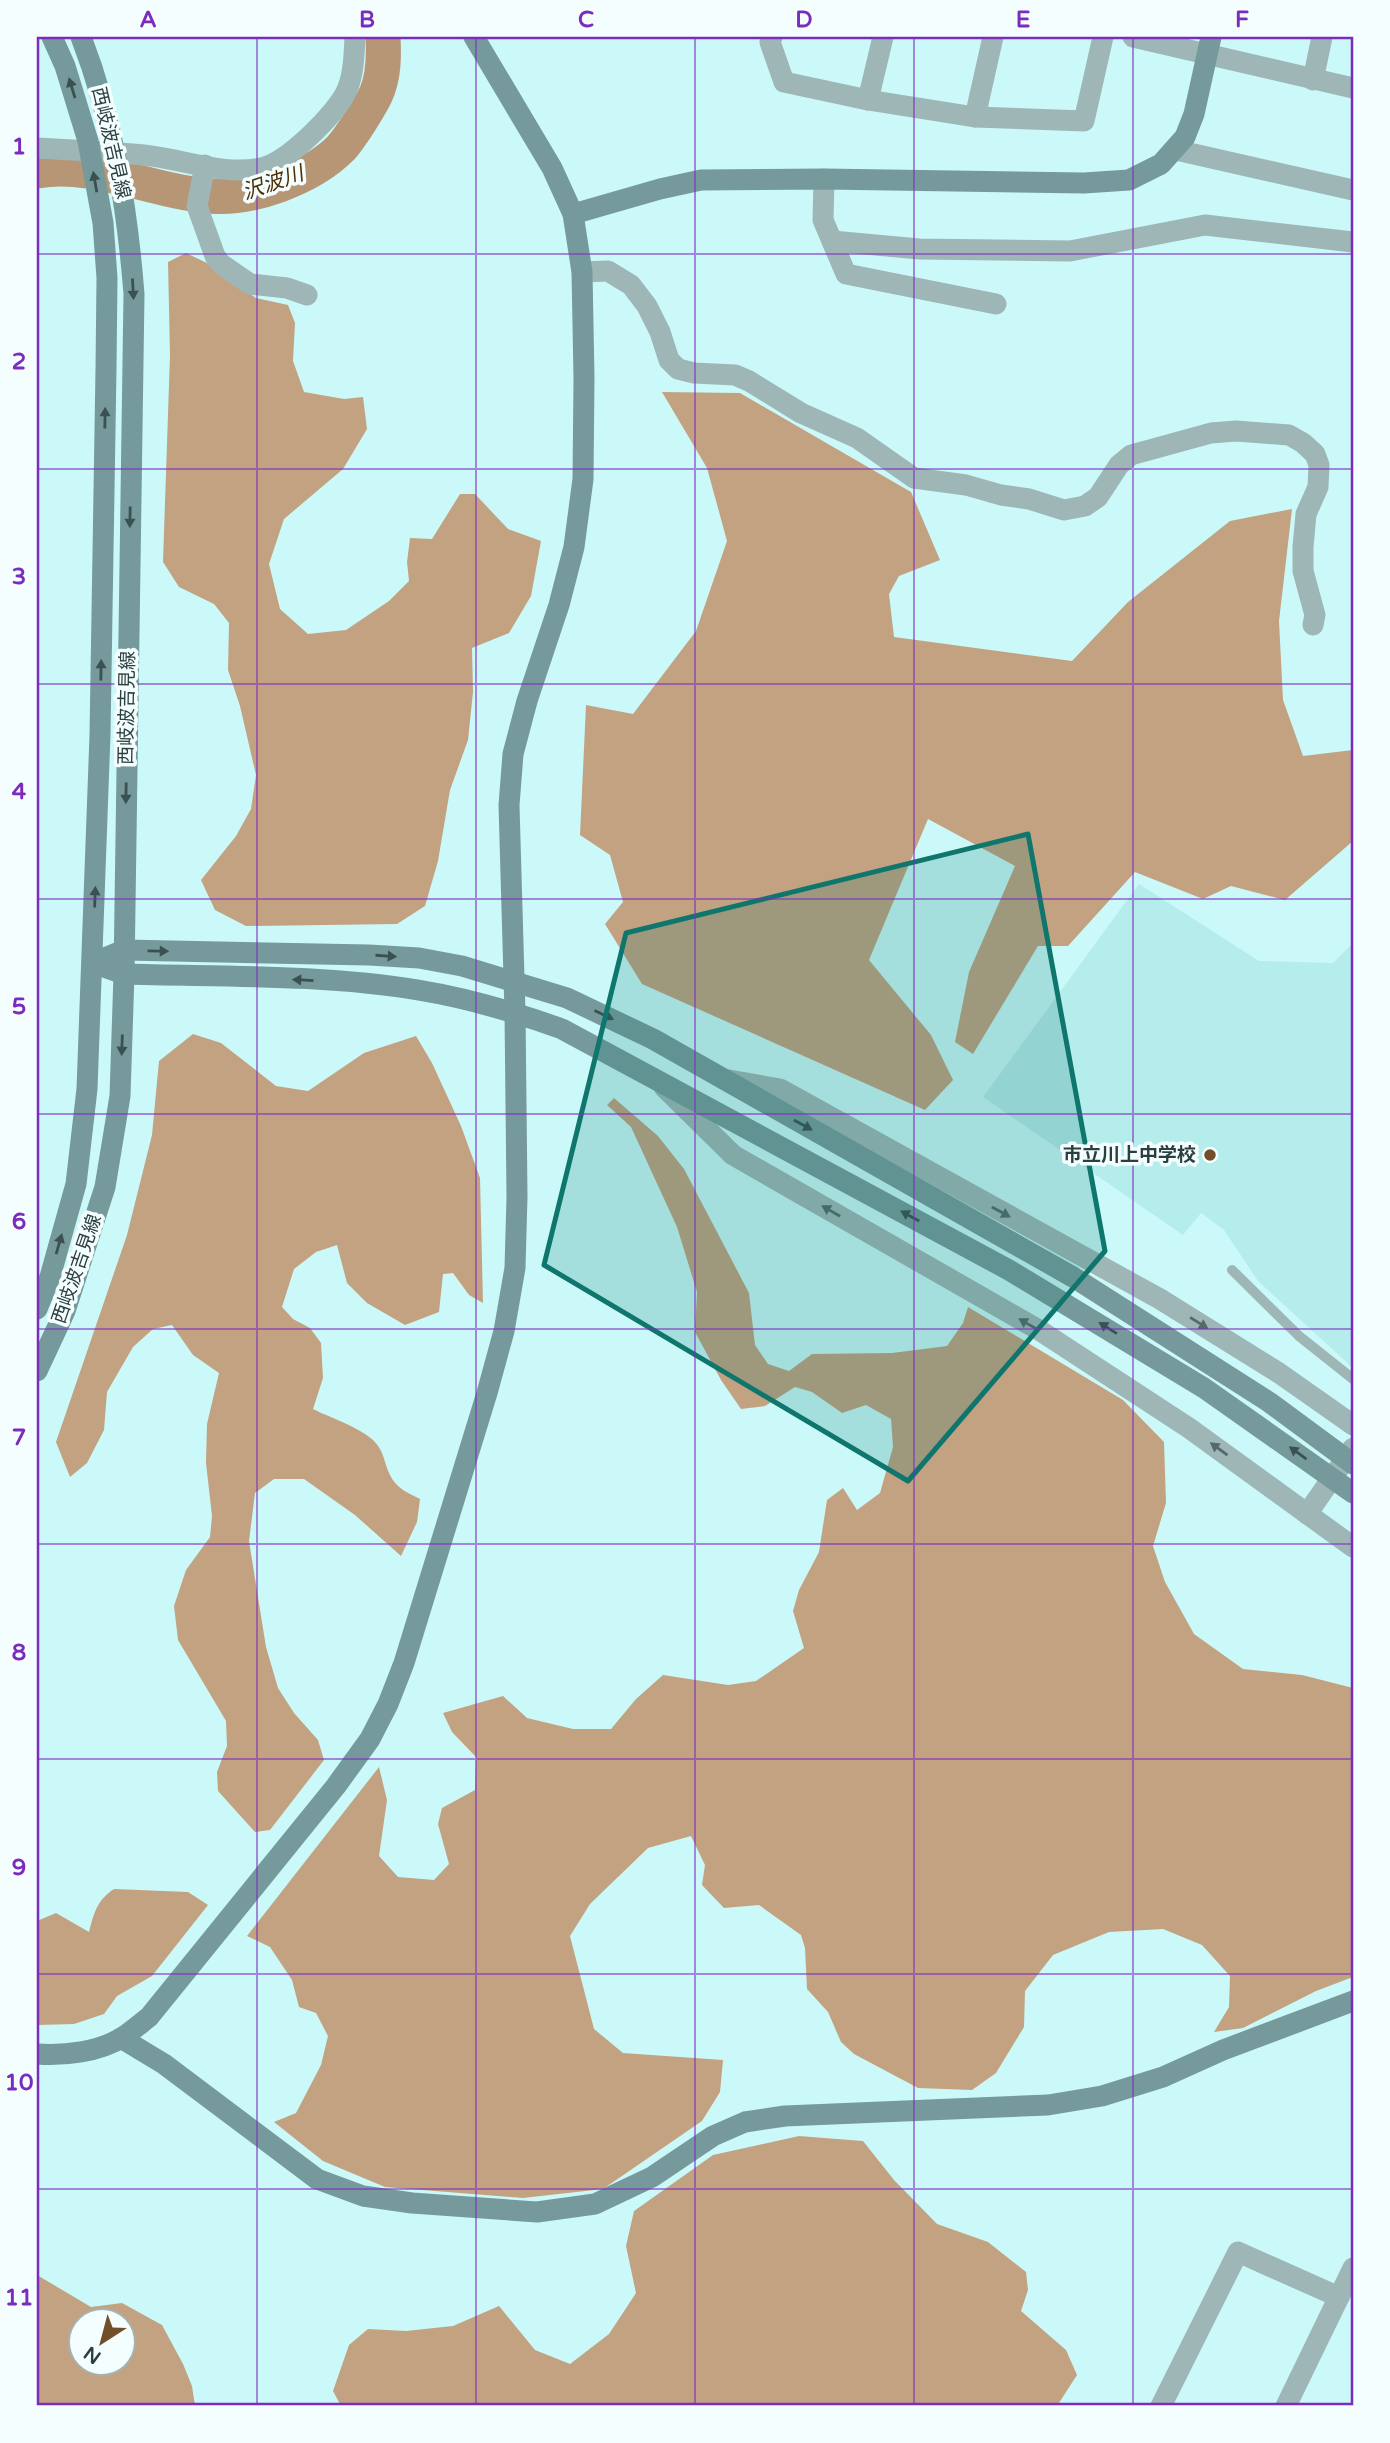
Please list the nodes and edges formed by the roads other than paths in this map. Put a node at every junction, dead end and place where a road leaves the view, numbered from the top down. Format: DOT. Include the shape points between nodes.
graph roads {
  1 [pos="52,37"];
  2 [pos="81,37"];
  3 [pos="355,37"];
  4 [pos="474,37"];
  5 [pos="772,37"];
  6 [pos="883,37"];
  7 [pos="993,37"];
  8 [pos="1102,37"];
  9 [pos="1133,37"];
  10 [pos="1322,37"];
  11 [pos="1209,45"];
  12 [pos="1313,80"];
  13 [pos="1353,88"];
  14 [pos="868,100"];
  15 [pos="975,117"];
  16 [pos="37,148"];
  17 [pos="1176,150"];
  18 [pos="204,170"];
  19 [pos="824,178"];
  20 [pos="1353,190"];
  21 [pos="573,214"];
  22 [pos="832,241"];
  23 [pos="1353,243"];
  24 [pos="582,272"];
  25 [pos="307,295"];
  26 [pos="996,304"];
  27 [pos="1313,625"];
  28 [pos="124,950"];
  29 [pos="93,963"];
  30 [pos="124,974"];
  31 [pos="514,981"];
  32 [pos="515,1012"];
  33 [pos="655,1077"];
  34 [pos="720,1079"];
  35 [pos="1231,1270"];
  36 [pos="37,1309"];
  37 [pos="37,1371"];
  38 [pos="1353,1379"];
  39 [pos="1353,1425"];
  40 [pos="1353,1448"];
  41 [pos="1353,1464"];
  42 [pos="1353,1493"];
  43 [pos="1307,1514"];
  44 [pos="1353,1546"];
  45 [pos="1353,2001"];
  46 [pos="121,2038"];
  47 [pos="37,2054"];
  48 [pos="1353,2268"];
  49 [pos="1339,2297"];
  50 [pos="1161,2406"];
  51 [pos="1286,2406"];
  29 -- 1 [label="street, 西岐波吉見線, one-way" via="107,278 103,223 88,141"];
  2 -- 28 [label="street, 西岐波吉見線, one-way" via="113,140 128,221 134,294"];
  3 -- 18 [label="street" via="346,91 325,121 291,152 263,168"];
  4 -- 21 [label="street" via="552,168"];
  5 -- 14 [label="street" via="784,82"];
  6 -- 14 [label="street"];
  7 -- 15 [label="street"];
  8 -- 15 [label="street" via="1084,121"];
  9 -- 11 [label="street"];
  10 -- 12 [label="street"];
  11 -- 12 [label="street"];
  11 -- 17 [label="street" via="1194,114"];
  12 -- 13 [label="street"];
  14 -- 15 [label="street"];
  16 -- 18 [label="street" via="145,155"];
  17 -- 19 [label="street" via="1161,164 1129,180"];
  17 -- 20 [label="street"];
  18 -- 25 [label="street" via="197,206 221,264 250,284"];
  19 -- 21 [label="street" via="701,180"];
  19 -- 22 [label="street" via="823,220"];
  21 -- 24 [label="street"];
  22 -- 23 [label="street" via="919,249 1070,251 1205,225"];
  22 -- 26 [label="street" via="846,274"];
  24 -- 27 [label="street" via="608,271 631,285 647,306 669,360 678,369 735,375 749,381 801,413 857,438 914,478 966,485 1064,510 1085,506 1098,497 1131,455 1211,433 1289,435 1315,454 1319,465 1303,547"];
  24 -- 31 [label="street" via="583,479 574,547 513,754 509,805"];
  28 -- 29 [label="street"];
  28 -- 30 [label="street, 西岐波吉見線"];
  28 -- 31 [label="street, one-way" via="369,954 463,966"];
  29 -- 30 [label="street"];
  36 -- 29 [label="street, 西岐波吉見線, one-way" via="76,1184 88,1089"];
  32 -- 30 [label="street, one-way" via="416,989 346,982"];
  30 -- 37 [label="street, 西岐波吉見線, one-way" via="120,1096 104,1187 65,1311"];
  31 -- 32 [label="street"];
  31 -- 34 [label="street, one-way" via="607,1017"];
  32 -- 33 [label="street" via="562,1029"];
  32 -- 46 [label="street" via="515,1268 487,1394 404,1663 370,1739 336,1786 149,2017"];
  42 -- 33 [label="street, one-way" via="1204,1388 1102,1325"];
  43 -- 33 [label="street, one-way" via="1189,1428 1040,1331 733,1155"];
  34 -- 39 [label="street, one-way" via="780,1089 1160,1299"];
  34 -- 41 [label="street, one-way" via="1073,1277 1269,1402"];
  35 -- 38 [label="lane"];
  40 -- 43 [label="street"];
  43 -- 44 [label="street"];
  45 -- 46 [label="street" via="1163,2077 1102,2096 1048,2105 785,2116 746,2122 595,2204 537,2212 363,2196 317,2179 164,2064"];
  46 -- 47 [label="street" via="67,2055"];
  48 -- 49 [label="street"];
  49 -- 50 [label="street" via="1238,2252"];
  49 -- 51 [label="street"];
}
